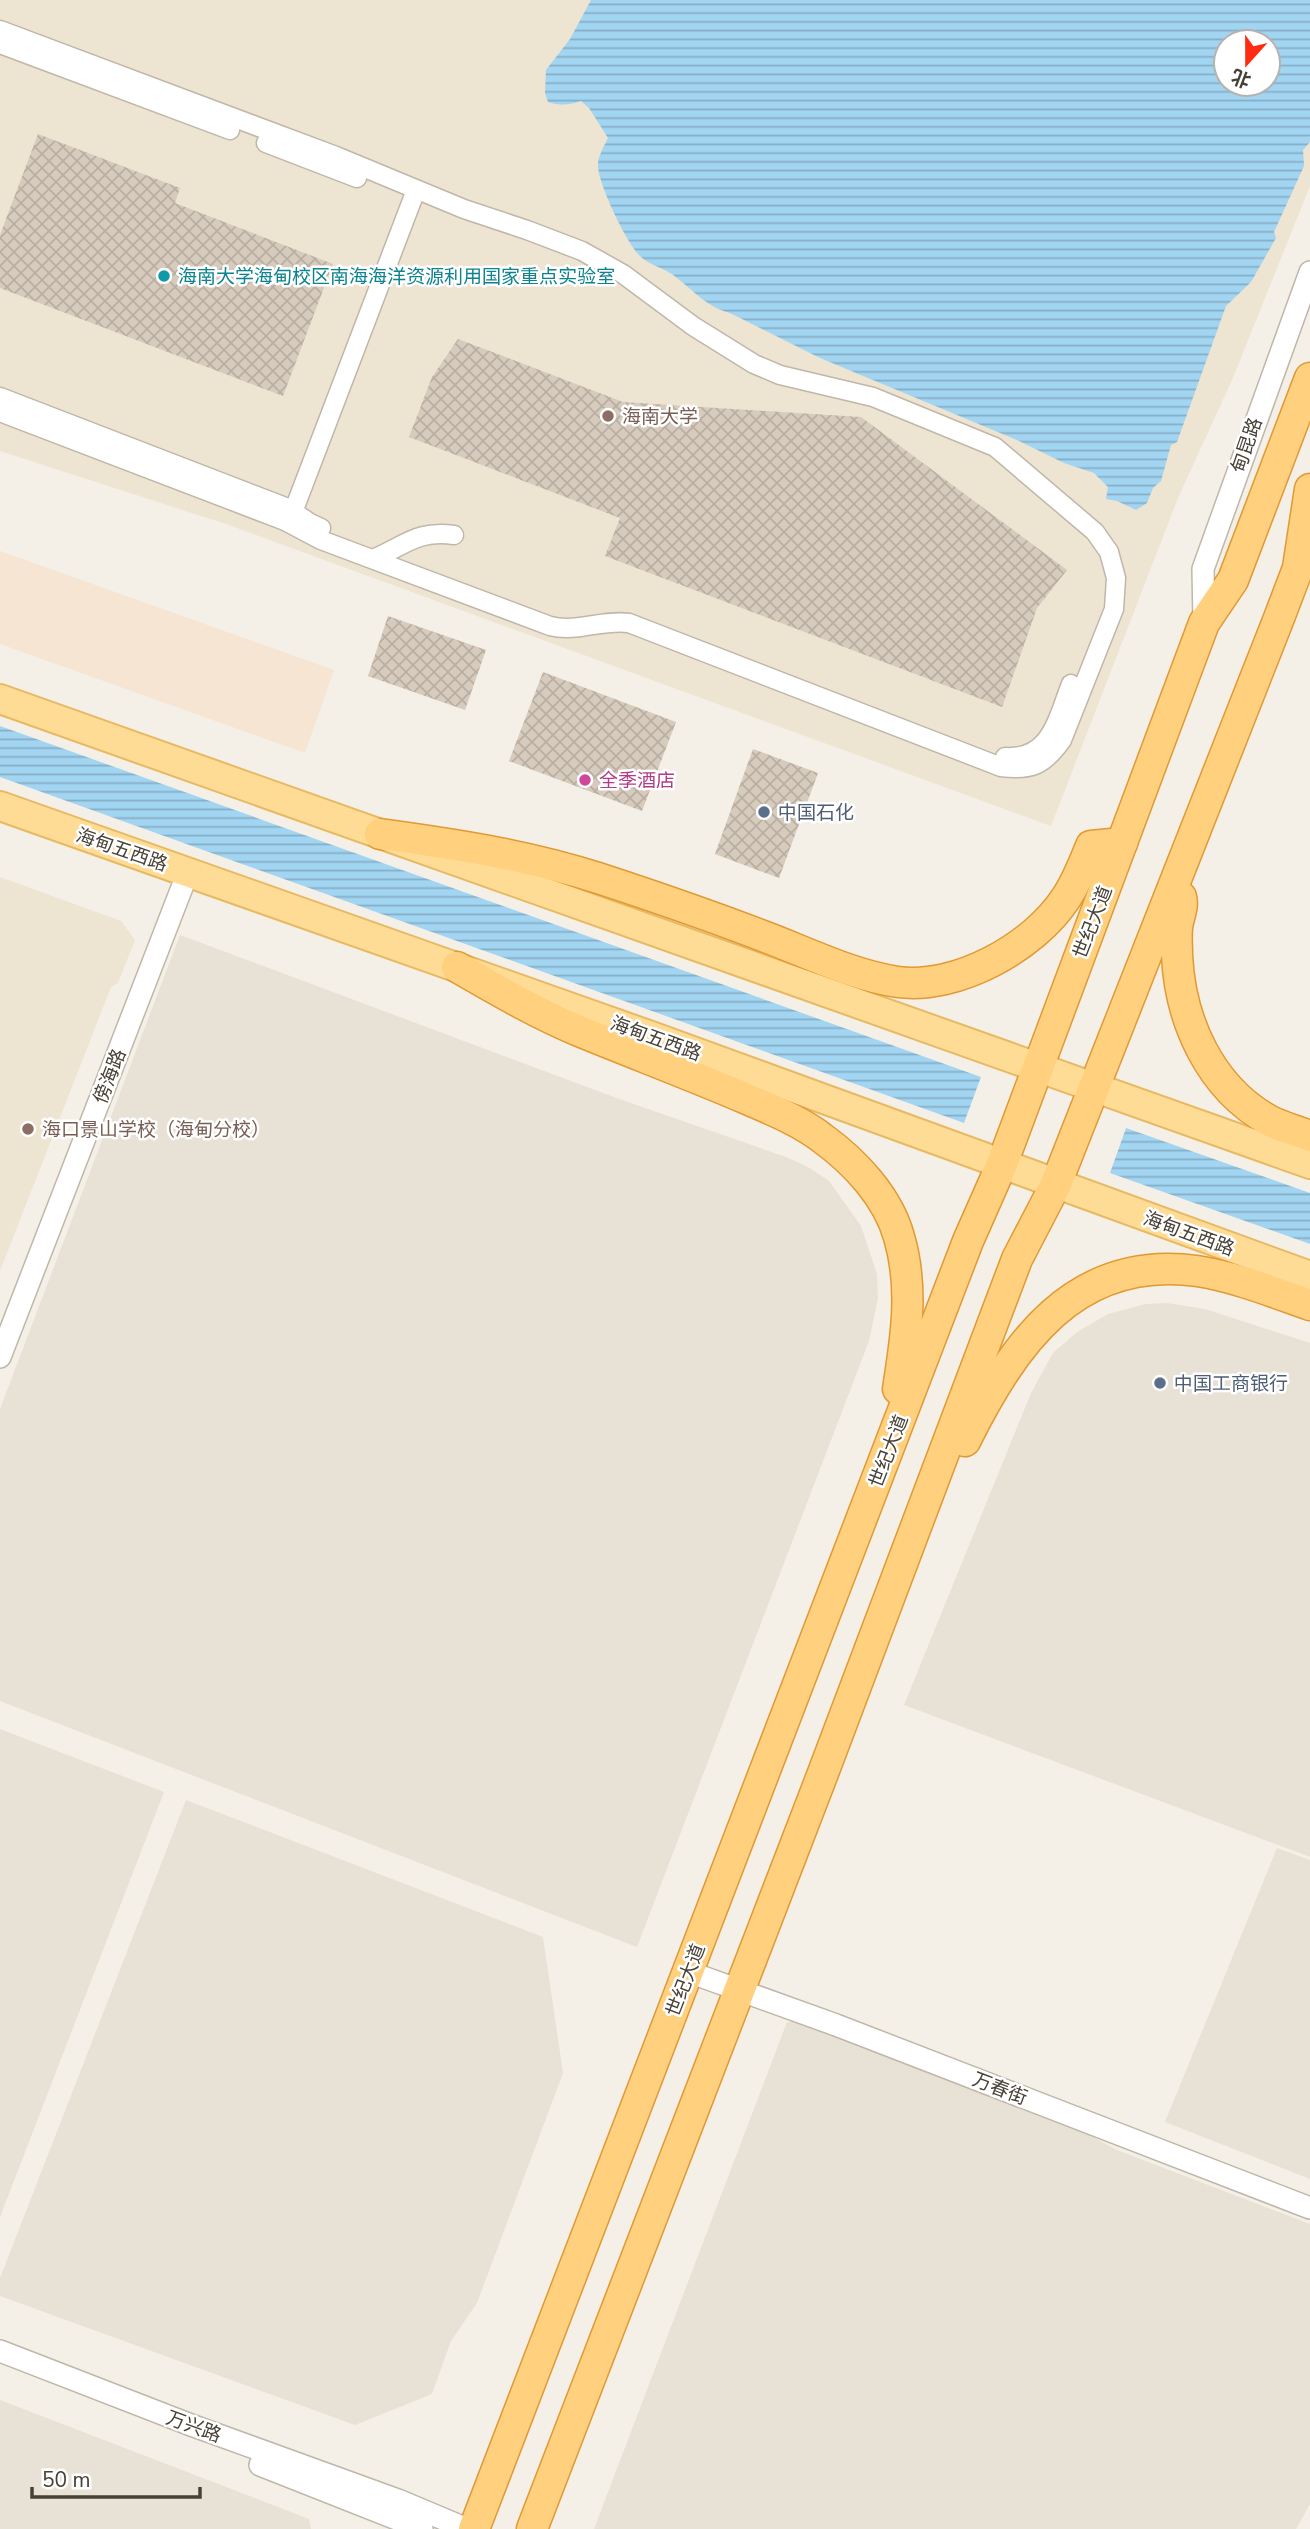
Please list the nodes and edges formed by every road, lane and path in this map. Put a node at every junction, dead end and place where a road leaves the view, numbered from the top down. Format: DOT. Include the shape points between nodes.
graph roads {
  1 [pos="0,30"];
  2 [pos="0,44"];
  3 [pos="411,193"];
  4 [pos="1310,272"];
  5 [pos="1310,378"];
  6 [pos="0,397"];
  7 [pos="0,412"];
  8 [pos="1310,489"];
  9 [pos="287,515"];
  10 [pos="454,535"];
  11 [pos="1304,555"];
  12 [pos="381,556"];
  13 [pos="1204,623"];
  14 [pos="0,699"];
  15 [pos="0,806"];
  16 [pos="380,834"];
  17 [pos="1122,843"];
  18 [pos="181,870"];
  19 [pos="1177,879"];
  20 [pos="457,967"];
  21 [pos="1038,1066"];
  22 [pos="1094,1087"];
  23 [pos="1310,1136"];
  24 [pos="1002,1164"];
  25 [pos="1310,1164"];
  26 [pos="1056,1184"];
  27 [pos="1310,1276"];
  28 [pos="1310,1305"];
  29 [pos="0,1324"];
  30 [pos="0,1357"];
  31 [pos="883,1463"];
  32 [pos="927,1496"];
  33 [pos="691,1966"];
  34 [pos="741,1984"];
  35 [pos="1310,2196"];
  36 [pos="1310,2208"];
  37 [pos="0,2351"];
  38 [pos="0,2365"];
  39 [pos="422,2529"];
  40 [pos="467,2529"];
  41 [pos="474,2529"];
  42 [pos="532,2529"];
  1 -- 3 [label="street" via="336,156"];
  2 -- 3 [label="street"];
  3 -- 9 [label="street"];
  3 -- 12 [label="street" via="578,259 755,375 869,406 990,456 1087,540 1100,558 1103,606 1051,734 1042,747 1019,758 1006,757 632,615 612,612 566,619"];
  4 -- 13 [label="street, 甸昆路" via="1203,569"];
  5 -- 13 [label="highway, 世纪大道" via="1233,580"];
  6 -- 9 [label="street"];
  7 -- 9 [label="street"];
  8 -- 11 [label="highway"];
  9 -- 12 [label="street"];
  10 -- 12 [label="street" via="422,534"];
  11 -- 19 [label="highway"];
  13 -- 17 [label="highway, 世纪大道"];
  14 -- 16 [label="main road"];
  15 -- 18 [label="main road, 海甸五西路"];
  16 -- 17 [label="highway" via="483,849 595,877 835,964 899,982 926,982 973,971 1011,951 1049,920 1066,898 1091,846"];
  16 -- 21 [label="main road"];
  17 -- 21 [label="highway, 世纪大道"];
  18 -- 20 [label="main road, 海甸五西路"];
  18 -- 29 [label="street, 傍海路"];
  18 -- 30 [label="street, 傍海路"];
  19 -- 22 [label="highway"];
  19 -- 23 [label="highway" via="1183,902 1177,927 1178,970 1186,1013 1201,1049 1218,1076 1254,1111"];
  20 -- 24 [label="main road, 海甸五西路"];
  20 -- 31 [label="highway" via="520,1004 770,1109 821,1137 857,1168 884,1202 899,1234 907,1268 903,1356 897,1395 881,1437"];
  21 -- 22 [label="main road"];
  21 -- 24 [label="highway, 世纪大道"];
  22 -- 25 [label="main road"];
  22 -- 26 [label="highway"];
  24 -- 26 [label="main road, 海甸五西路"];
  24 -- 31 [label="highway, 世纪大道"];
  26 -- 27 [label="main road, 海甸五西路"];
  26 -- 32 [label="highway" via="1017,1259"];
  28 -- 32 [label="highway" via="1241,1280 1194,1271 1140,1271 1090,1287 1048,1316 1022,1345 954,1462"];
  31 -- 33 [label="highway, 世纪大道"];
  32 -- 34 [label="highway"];
  33 -- 34 [label="street, 万春街"];
  33 -- 41 [label="highway, 世纪大道"];
  34 -- 35 [label="street, 万春街"];
  34 -- 36 [label="street, 万春街"];
  34 -- 42 [label="highway"];
  37 -- 40 [label="street, 万兴路"];
  38 -- 39 [label="street, 万兴路"];
}
